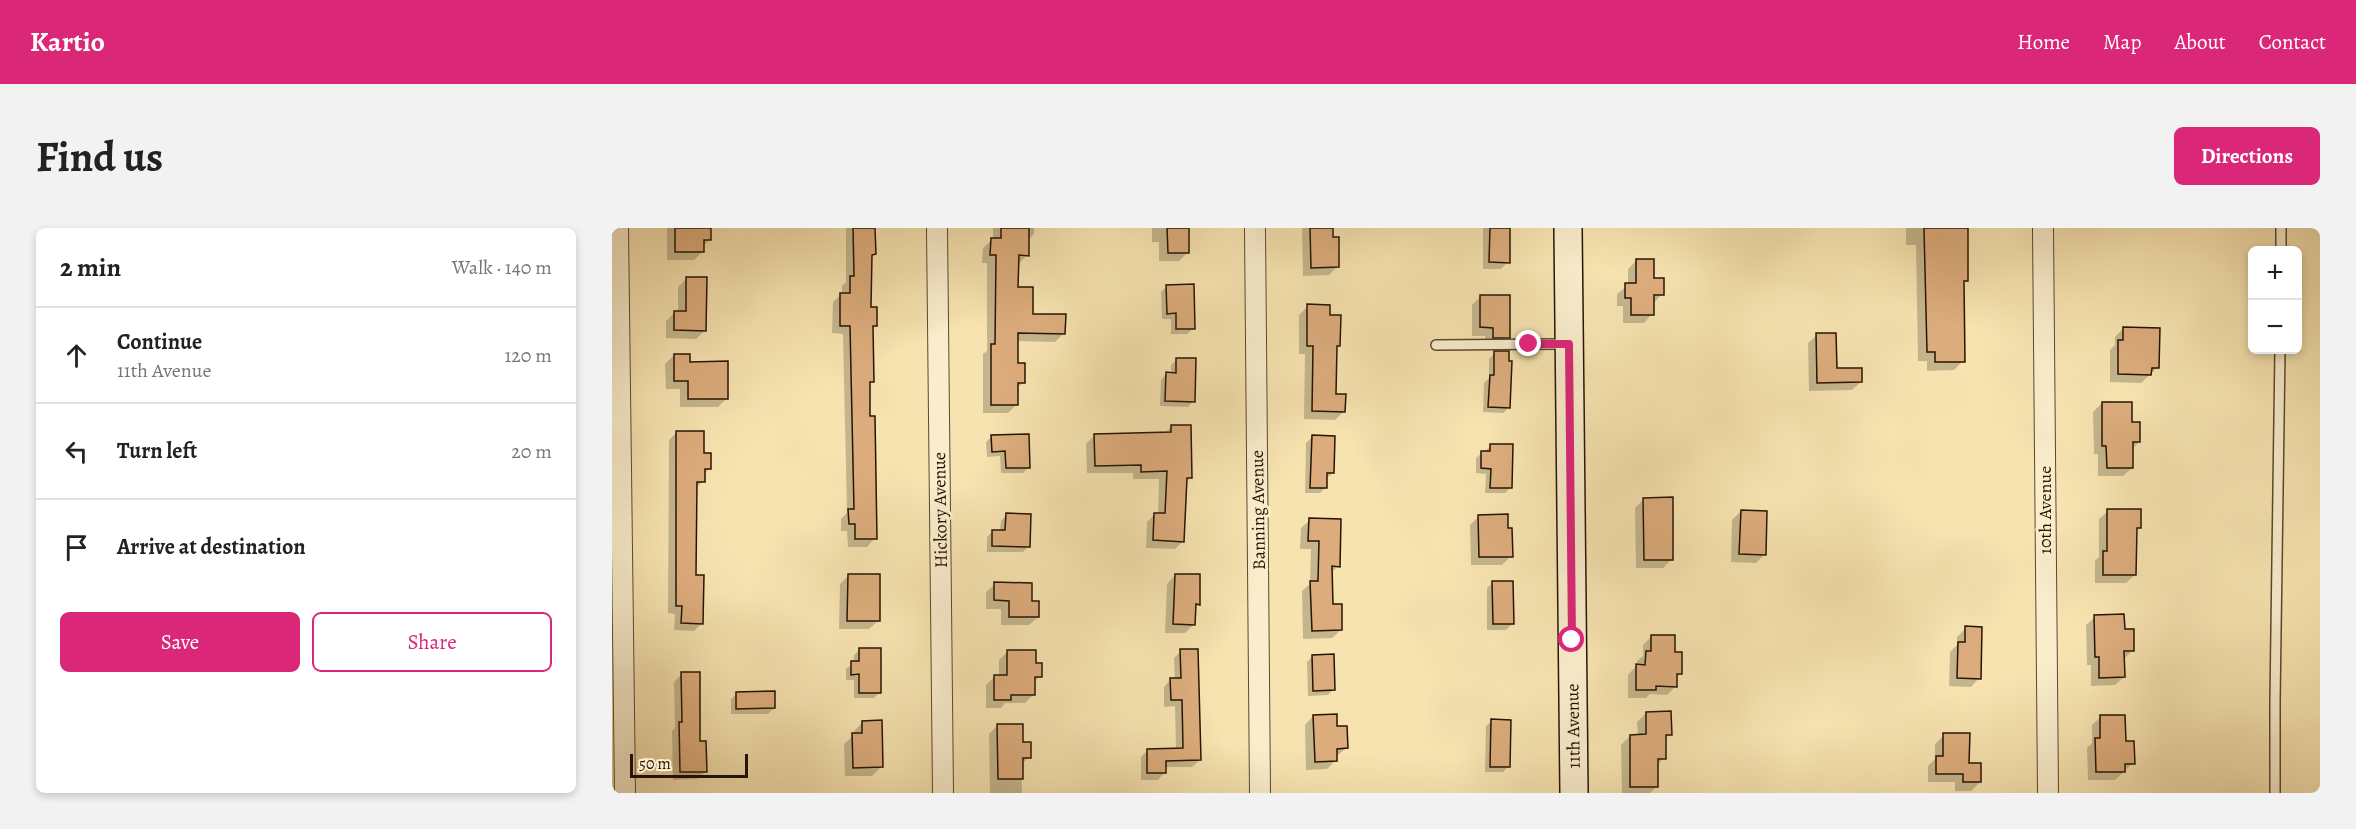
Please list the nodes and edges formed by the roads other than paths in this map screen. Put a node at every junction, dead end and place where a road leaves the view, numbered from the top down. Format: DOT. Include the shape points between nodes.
graph roads {
  1 [pos="618,228"];
  2 [pos="937,228"];
  3 [pos="1255,228"];
  4 [pos="1568,228"];
  5 [pos="2043,228"];
  6 [pos="2282,228"];
  7 [pos="2281,246"];
  8 [pos="1569,344"];
  9 [pos="1436,345"];
  10 [pos="2280,354"];
  11 [pos="625,793"];
  12 [pos="943,793"];
  13 [pos="1260,793"];
  14 [pos="1574,793"];
  15 [pos="2048,793"];
  16 [pos="2276,793"];
  1 -- 11 [label="street"];
  2 -- 12 [label="street, Hickory Avenue"];
  3 -- 13 [label="street, Banning Avenue"];
  4 -- 8 [label="main road, 11th Avenue"];
  5 -- 15 [label="street, 10th Avenue"];
  6 -- 7 [label="lane"];
  8 -- 9 [label="lane"];
  8 -- 14 [label="main road, 11th Avenue"];
  10 -- 16 [label="lane"];
}
